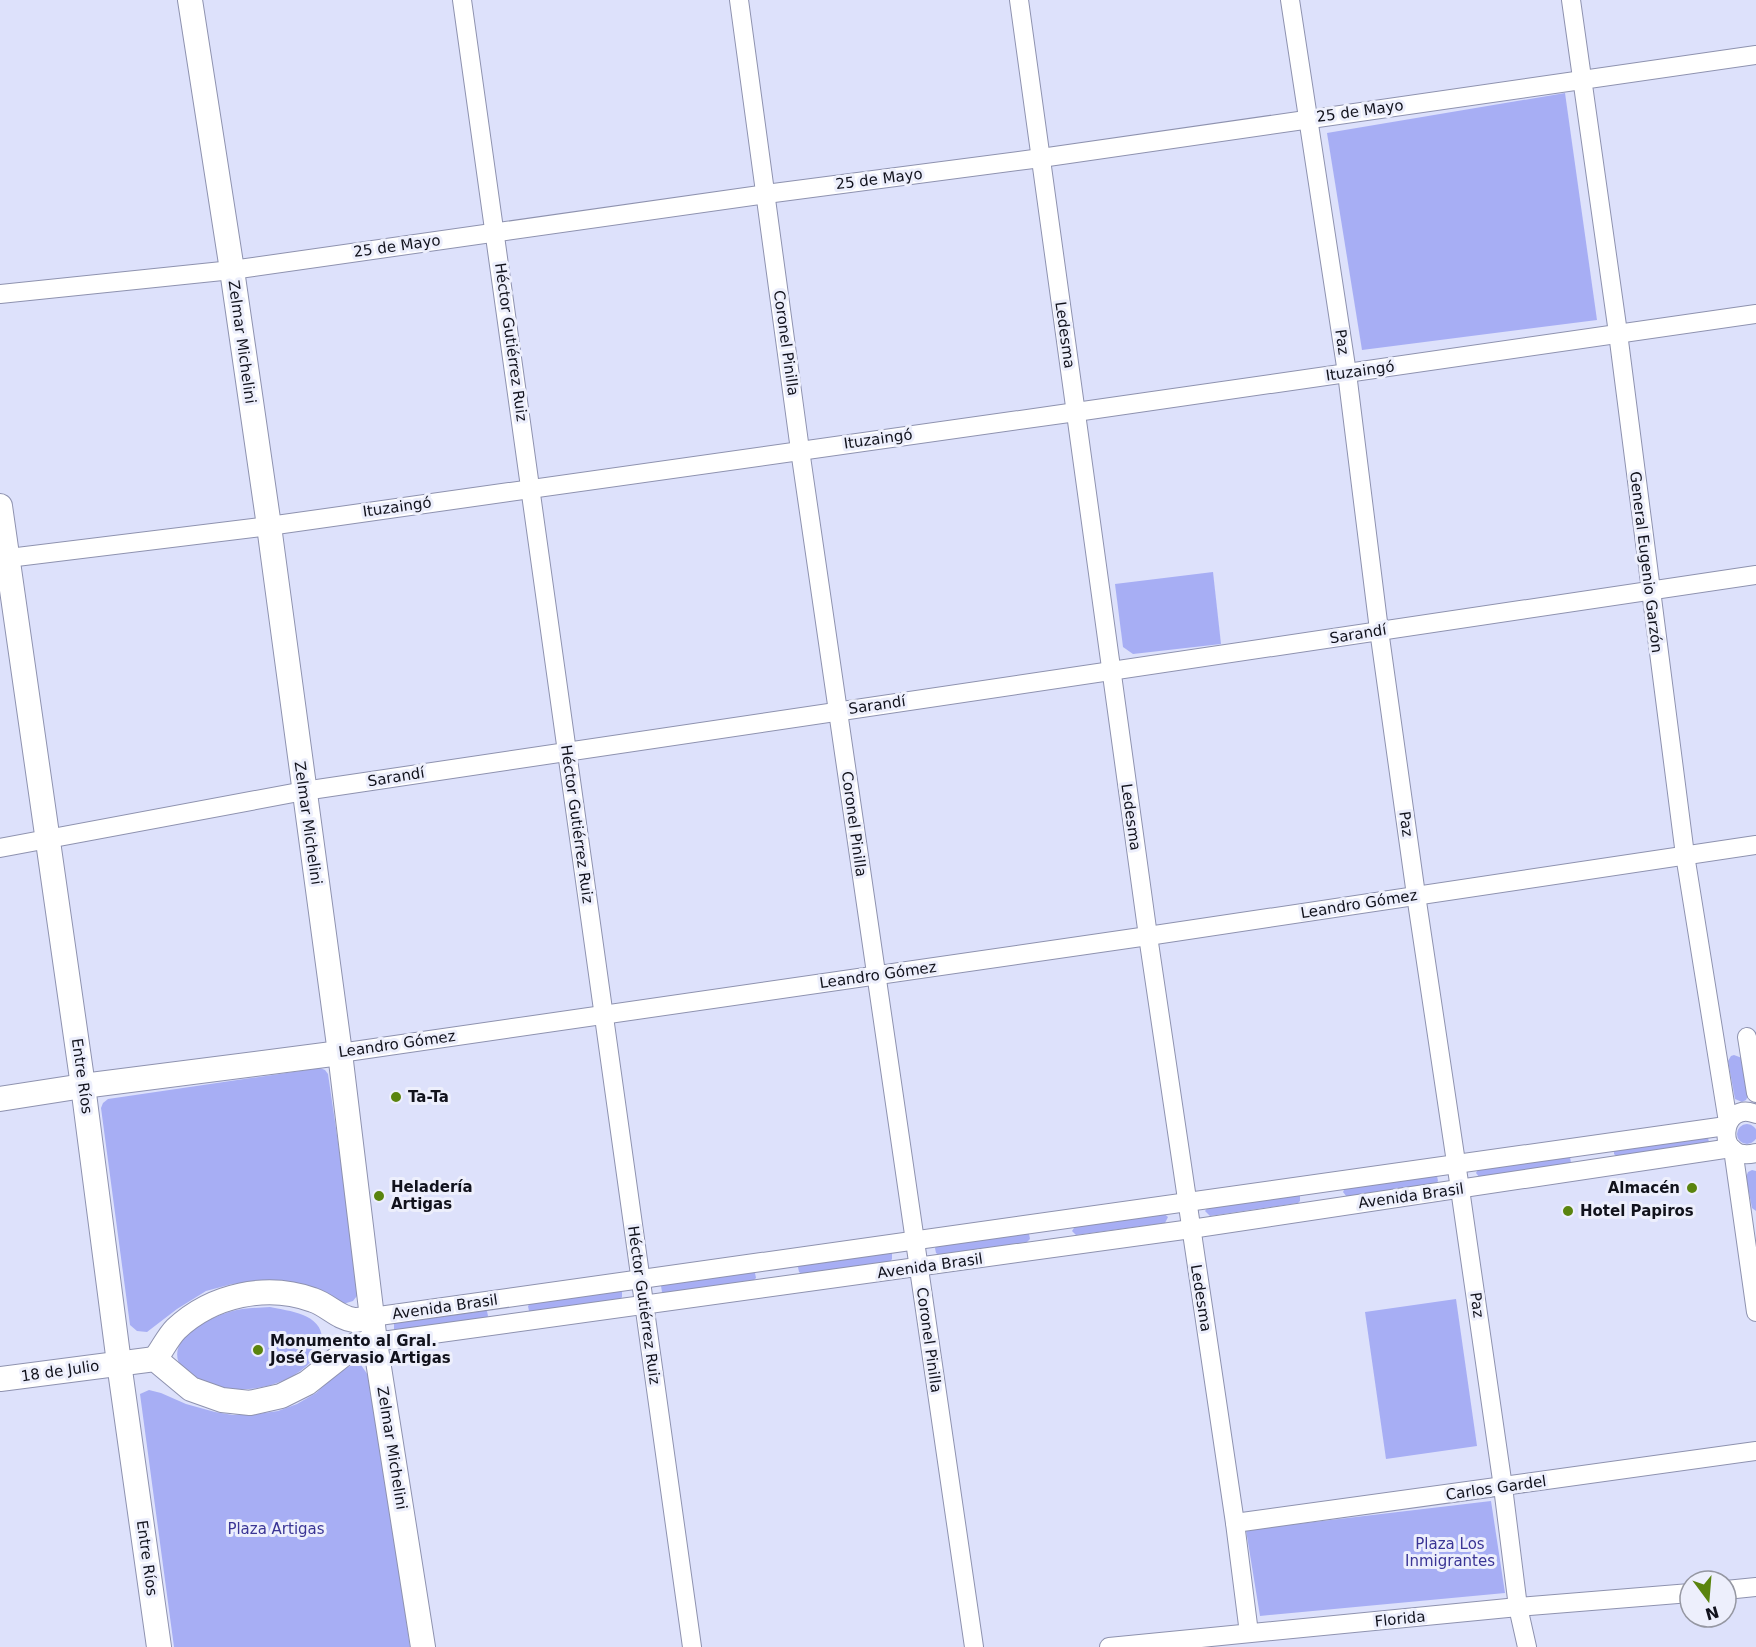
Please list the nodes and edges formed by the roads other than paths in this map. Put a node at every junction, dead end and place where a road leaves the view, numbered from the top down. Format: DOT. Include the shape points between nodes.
graph roads {
  1 [pos="190,0"];
  2 [pos="462,0"];
  3 [pos="739,0"];
  4 [pos="1019,0"];
  5 [pos="1290,0"];
  6 [pos="1571,0"];
  7 [pos="1756,55"];
  8 [pos="1581,80"];
  9 [pos="1309,118"];
  10 [pos="1041,158"];
  11 [pos="766,194"];
  12 [pos="496,232"];
  13 [pos="232,270"];
  14 [pos="0,294"];
  15 [pos="1756,314"];
  16 [pos="1618,333"];
  17 [pos="1347,373"];
  18 [pos="1076,412"];
  19 [pos="800,450"];
  20 [pos="531,488"];
  21 [pos="0,506"];
  22 [pos="269,525"];
  23 [pos="4,558"];
  24 [pos="1756,574"];
  25 [pos="1650,590"];
  26 [pos="1379,630"];
  27 [pos="1112,671"];
  28 [pos="837,711"];
  29 [pos="567,752"];
  30 [pos="303,791"];
  31 [pos="48,840"];
  32 [pos="1756,845"];
  33 [pos="0,848"];
  34 [pos="1685,855"];
  35 [pos="1416,895"];
  36 [pos="1148,936"];
  37 [pos="876,975"];
  38 [pos="603,1015"];
  39 [pos="1752,1036"];
  40 [pos="1716,1042"];
  41 [pos="340,1053"];
  42 [pos="83,1086"];
  43 [pos="1756,1093"];
  44 [pos="0,1099"];
  45 [pos="1756,1114"];
  46 [pos="1727,1124"];
  47 [pos="1732,1149"];
  48 [pos="1756,1153"];
  49 [pos="1456,1163"];
  50 [pos="1460,1189"];
  51 [pos="1186,1202"];
  52 [pos="1191,1229"];
  53 [pos="1750,1232"];
  54 [pos="914,1240"];
  55 [pos="919,1268"];
  56 [pos="641,1278"];
  57 [pos="644,1305"];
  58 [pos="1756,1312"];
  59 [pos="372,1317"];
  60 [pos="375,1342"];
  61 [pos="155,1359"];
  62 [pos="119,1363"];
  63 [pos="0,1379"];
  64 [pos="1756,1451"];
  65 [pos="1503,1487"];
  66 [pos="1235,1523"];
  67 [pos="1756,1587"];
  68 [pos="1738,1589"];
  69 [pos="1678,1594"];
  70 [pos="1518,1607"];
  71 [pos="1249,1633"];
  72 [pos="1285,1639"];
  73 [pos="159,1647"];
  74 [pos="423,1647"];
  75 [pos="692,1647"];
  76 [pos="974,1647"];
  77 [pos="1109,1647"];
  78 [pos="1527,1647"];
  1 -- 13 [label="street, Zelmar Michelini"];
  2 -- 12 [label="street, Héctor Gutiérrez Ruiz"];
  3 -- 11 [label="street, Coronel Pinilla"];
  4 -- 10 [label="street, Ledesma"];
  5 -- 9 [label="street, Paz"];
  6 -- 8 [label="street, General Eugenio Garzón"];
  7 -- 8 [label="street, 25 de Mayo"];
  8 -- 9 [label="street, 25 de Mayo"];
  8 -- 16 [label="street, General Eugenio Garzón"];
  9 -- 10 [label="street, 25 de Mayo"];
  9 -- 17 [label="street, Paz"];
  10 -- 11 [label="street, 25 de Mayo"];
  10 -- 18 [label="street, Ledesma"];
  11 -- 12 [label="street, 25 de Mayo"];
  11 -- 19 [label="street, Coronel Pinilla"];
  12 -- 13 [label="street, 25 de Mayo"];
  12 -- 20 [label="street, Héctor Gutiérrez Ruiz"];
  13 -- 14 [label="street, 25 de Mayo"];
  13 -- 22 [label="street, Zelmar Michelini"];
  15 -- 16 [label="street, Ituzaingó"];
  16 -- 17 [label="street, Ituzaingó"];
  16 -- 25 [label="street, General Eugenio Garzón"];
  17 -- 18 [label="street, Ituzaingó"];
  17 -- 26 [label="street, Paz"];
  18 -- 19 [label="street, Ituzaingó"];
  18 -- 27 [label="street, Ledesma"];
  19 -- 20 [label="street, Ituzaingó"];
  19 -- 28 [label="street, Coronel Pinilla"];
  20 -- 22 [label="street, Ituzaingó"];
  20 -- 29 [label="street, Héctor Gutiérrez Ruiz"];
  21 -- 23 [label="street, Entre Ríos"];
  22 -- 23 [label="street, Ituzaingó"];
  22 -- 30 [label="street, Zelmar Michelini"];
  23 -- 31 [label="street, Entre Ríos"];
  24 -- 25 [label="street, Sarandí"];
  25 -- 26 [label="street, Sarandí"];
  25 -- 34 [label="street, General Eugenio Garzón"];
  26 -- 27 [label="street, Sarandí"];
  26 -- 35 [label="street, Paz"];
  27 -- 28 [label="street, Sarandí"];
  27 -- 36 [label="street, Ledesma"];
  28 -- 29 [label="street, Sarandí"];
  28 -- 37 [label="street, Coronel Pinilla"];
  29 -- 30 [label="street, Sarandí"];
  29 -- 38 [label="street, Héctor Gutiérrez Ruiz"];
  30 -- 31 [label="street, Sarandí"];
  30 -- 41 [label="street, Zelmar Michelini"];
  31 -- 33 [label="street, Sarandí"];
  31 -- 42 [label="street, Entre Ríos"];
  32 -- 34 [label="street, Leandro Gómez"];
  34 -- 35 [label="street, Leandro Gómez"];
  34 -- 40 [label="street, General Eugenio Garzón"];
  35 -- 36 [label="street, Leandro Gómez"];
  35 -- 49 [label="street, Paz"];
  36 -- 37 [label="street, Leandro Gómez"];
  36 -- 51 [label="street, Ledesma"];
  37 -- 38 [label="street, Leandro Gómez"];
  37 -- 54 [label="street, Coronel Pinilla"];
  38 -- 41 [label="street, Leandro Gómez"];
  38 -- 56 [label="street, Héctor Gutiérrez Ruiz"];
  39 -- 40 [label="street"];
  39 -- 43 [label="street"];
  40 -- 46 [label="street, General Eugenio Garzón"];
  41 -- 42 [label="street, Leandro Gómez"];
  41 -- 59 [label="street, Zelmar Michelini"];
  42 -- 44 [label="street, Leandro Gómez"];
  42 -- 62 [label="street, Entre Ríos"];
  45 -- 46 [label="street, Avenida Brasil" via="1742,1112"];
  46 -- 47 [label="street, General Eugenio Garzón" via="1725,1134"];
  46 -- 49 [label="street, Avenida Brasil"];
  47 -- 48 [label="street, Avenida Brasil" via="1740,1154"];
  47 -- 50 [label="street, Avenida Brasil"];
  47 -- 53 [label="street"];
  49 -- 50 [label="street, Paz"];
  49 -- 51 [label="street, Avenida Brasil"];
  50 -- 52 [label="street, Avenida Brasil"];
  50 -- 65 [label="street, Paz"];
  51 -- 52 [label="street, Ledesma"];
  51 -- 54 [label="street, Avenida Brasil"];
  52 -- 55 [label="street, Avenida Brasil"];
  52 -- 66 [label="street, Ledesma"];
  53 -- 58 [label="street"];
  54 -- 55 [label="street, Coronel Pinilla"];
  54 -- 56 [label="street, Avenida Brasil"];
  55 -- 57 [label="street, Avenida Brasil"];
  55 -- 76 [label="street, Coronel Pinilla"];
  56 -- 57 [label="street, Héctor Gutiérrez Ruiz"];
  56 -- 59 [label="street, Avenida Brasil"];
  57 -- 60 [label="street, Avenida Brasil"];
  57 -- 75 [label="street, Héctor Gutiérrez Ruiz"];
  59 -- 60 [label="street, Zelmar Michelini"];
  59 -- 61 [label="street, Avenida Brasil" via="355,1320 315,1300 278,1292 246,1294 208,1305 176,1330"];
  60 -- 61 [label="street, Avenida Brasil" via="355,1345 307,1383 281,1396 250,1403 222,1400 191,1389"];
  60 -- 74 [label="street, Zelmar Michelini"];
  61 -- 62 [label="street"];
  62 -- 63 [label="street, 18 de Julio"];
  62 -- 73 [label="street, Entre Ríos"];
  64 -- 65 [label="street, Carlos Gardel"];
  65 -- 66 [label="street, Carlos Gardel"];
  65 -- 70 [label="street, Paz"];
  66 -- 71 [label="street, Ledesma"];
  67 -- 68 [label="street"];
  69 -- 70 [label="street, Florida"];
  70 -- 72 [label="street, Florida"];
  70 -- 78 [label="street, Paz"];
  71 -- 72 [label="street, Florida"];
  71 -- 77 [label="street, Florida"];
}
